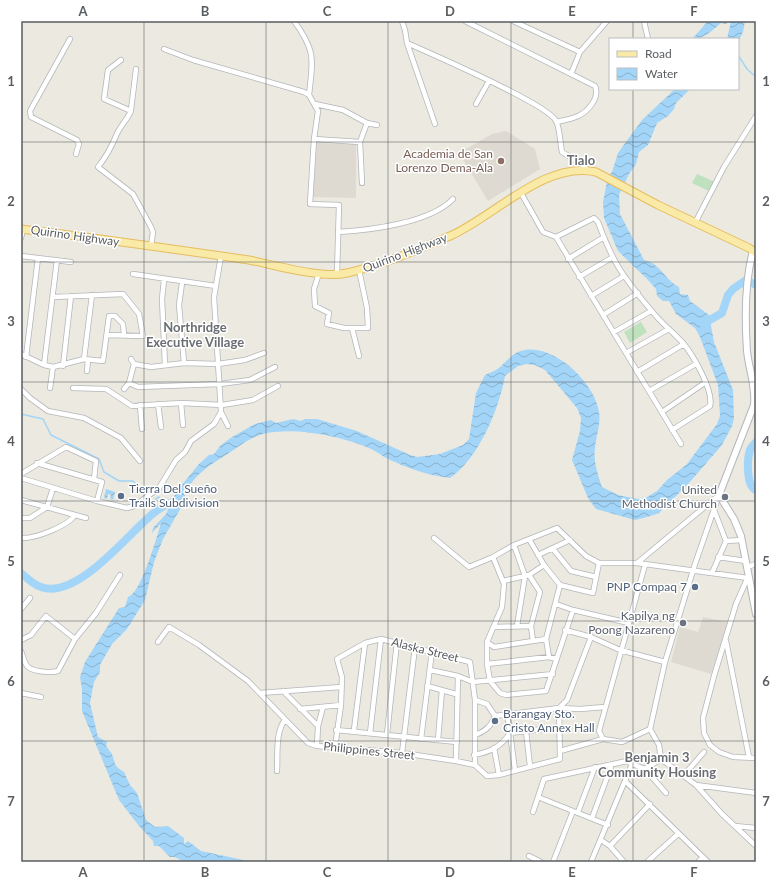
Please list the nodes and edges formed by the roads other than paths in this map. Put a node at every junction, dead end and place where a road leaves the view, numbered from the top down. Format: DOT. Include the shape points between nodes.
graph roads {
  1 [pos="294,21"];
  2 [pos="402,21"];
  3 [pos="465,21"];
  4 [pos="513,21"];
  5 [pos="607,21"];
  6 [pos="644,21"];
  7 [pos="648,38"];
  8 [pos="70,39"];
  9 [pos="406,43"];
  10 [pos="164,49"];
  11 [pos="580,52"];
  12 [pos="121,60"];
  13 [pos="136,69"];
  14 [pos="571,74"];
  15 [pos="489,81"];
  16 [pos="309,95"];
  17 [pos="315,104"];
  18 [pos="476,104"];
  19 [pos="131,110"];
  20 [pos="756,116"];
  21 [pos="557,122"];
  22 [pos="367,123"];
  23 [pos="434,124"];
  24 [pos="377,125"];
  25 [pos="314,139"];
  26 [pos="360,142"];
  27 [pos="76,154"];
  28 [pos="587,170"];
  29 [pos="362,183"];
  30 [pos="521,193"];
  31 [pos="453,199"];
  32 [pos="696,221"];
  33 [pos="22,229"];
  34 [pos="338,232"];
  35 [pos="556,237"];
  36 [pos="604,237"];
  37 [pos="21,238"];
  38 [pos="151,246"];
  39 [pos="754,252"];
  40 [pos="21,256"];
  41 [pos="221,256"];
  42 [pos="613,257"];
  43 [pos="38,258"];
  44 [pos="568,258"];
  45 [pos="57,260"];
  46 [pos="71,262"];
  47 [pos="359,270"];
  48 [pos="319,273"];
  49 [pos="134,274"];
  50 [pos="337,274"];
  51 [pos="624,276"];
  52 [pos="579,277"];
  53 [pos="164,280"];
  54 [pos="182,282"];
  55 [pos="216,286"];
  56 [pos="638,293"];
  57 [pos="71,296"];
  58 [pos="92,296"];
  59 [pos="592,296"];
  60 [pos="53,297"];
  61 [pos="651,311"];
  62 [pos="603,315"];
  63 [pos="352,328"];
  64 [pos="669,329"];
  65 [pos="614,332"];
  66 [pos="107,335"];
  67 [pos="124,335"];
  68 [pos="684,344"];
  69 [pos="626,353"];
  70 [pos="21,354"];
  71 [pos="264,354"];
  72 [pos="359,356"];
  73 [pos="26,357"];
  74 [pos="131,359"];
  75 [pos="86,360"];
  76 [pos="184,363"];
  77 [pos="134,364"];
  78 [pos="218,364"];
  79 [pos="696,364"];
  80 [pos="44,365"];
  81 [pos="165,365"];
  82 [pos="63,366"];
  83 [pos="53,367"];
  84 [pos="275,367"];
  85 [pos="86,371"];
  86 [pos="637,372"];
  87 [pos="706,382"];
  88 [pos="129,383"];
  89 [pos="220,384"];
  90 [pos="278,386"];
  91 [pos="50,388"];
  92 [pos="73,388"];
  93 [pos="21,389"];
  94 [pos="124,389"];
  95 [pos="649,391"];
  96 [pos="181,403"];
  97 [pos="158,404"];
  98 [pos="140,405"];
  99 [pos="222,405"];
  100 [pos="755,405"];
  101 [pos="221,412"];
  102 [pos="662,412"];
  103 [pos="183,425"];
  104 [pos="228,426"];
  105 [pos="161,427"];
  106 [pos="142,428"];
  107 [pos="672,430"];
  108 [pos="681,444"];
  109 [pos="140,462"];
  110 [pos="37,463"];
  111 [pos="21,474"];
  112 [pos="21,478"];
  113 [pos="94,479"];
  114 [pos="53,488"];
  115 [pos="719,495"];
  116 [pos="21,500"];
  117 [pos="97,501"];
  118 [pos="47,507"];
  119 [pos="714,510"];
  120 [pos="75,515"];
  121 [pos="21,518"];
  122 [pos="86,518"];
  123 [pos="21,538"];
  124 [pos="434,538"];
  125 [pos="529,539"];
  126 [pos="570,540"];
  127 [pos="742,540"];
  128 [pos="726,541"];
  129 [pos="514,545"];
  130 [pos="553,548"];
  131 [pos="538,555"];
  132 [pos="493,557"];
  133 [pos="718,557"];
  134 [pos="599,563"];
  135 [pos="637,563"];
  136 [pos="746,564"];
  137 [pos="756,564"];
  138 [pos="544,565"];
  139 [pos="644,565"];
  140 [pos="693,570"];
  141 [pos="712,573"];
  142 [pos="120,575"];
  143 [pos="527,576"];
  144 [pos="596,577"];
  145 [pos="748,577"];
  146 [pos="503,581"];
  147 [pos="560,585"];
  148 [pos="30,598"];
  149 [pos="556,604"];
  150 [pos="22,608"];
  151 [pos="573,610"];
  152 [pos="756,614"];
  153 [pos="628,624"];
  154 [pos="517,626"];
  155 [pos="530,626"];
  156 [pos="495,627"];
  157 [pos="566,630"];
  158 [pos="591,637"];
  159 [pos="75,639"];
  160 [pos="381,639"];
  161 [pos="546,639"];
  162 [pos="21,640"];
  163 [pos="726,640"];
  164 [pos="532,641"];
  165 [pos="158,642"];
  166 [pos="397,642"];
  167 [pos="487,642"];
  168 [pos="365,643"];
  169 [pos="415,647"];
  170 [pos="620,650"];
  171 [pos="21,651"];
  172 [pos="432,651"];
  173 [pos="548,657"];
  174 [pos="558,659"];
  175 [pos="666,662"];
  176 [pos="487,664"];
  177 [pos="430,670"];
  178 [pos="553,674"];
  179 [pos="458,676"];
  180 [pos="490,681"];
  181 [pos="473,682"];
  182 [pos="427,686"];
  183 [pos="341,687"];
  184 [pos="442,690"];
  185 [pos="283,691"];
  186 [pos="260,692"];
  187 [pos="21,693"];
  188 [pos="456,694"];
  189 [pos="41,697"];
  190 [pos="475,700"];
  191 [pos="341,705"];
  192 [pos="323,707"];
  193 [pos="604,707"];
  194 [pos="559,708"];
  195 [pos="300,709"];
  196 [pos="507,714"];
  197 [pos="495,716"];
  198 [pos="285,720"];
  199 [pos="318,726"];
  200 [pos="559,727"];
  201 [pos="650,728"];
  202 [pos="336,730"];
  203 [pos="354,730"];
  204 [pos="526,731"];
  205 [pos="370,733"];
  206 [pos="510,733"];
  207 [pos="387,734"];
  208 [pos="475,734"];
  209 [pos="404,737"];
  210 [pos="421,738"];
  211 [pos="603,739"];
  212 [pos="438,740"];
  213 [pos="457,742"];
  214 [pos="317,746"];
  215 [pos="335,747"];
  216 [pos="494,748"];
  217 [pos="560,751"];
  218 [pos="704,752"];
  219 [pos="402,753"];
  220 [pos="474,755"];
  221 [pos="749,758"];
  222 [pos="756,758"];
  223 [pos="661,759"];
  224 [pos="456,761"];
  225 [pos="612,764"];
  226 [pos="632,764"];
  227 [pos="475,765"];
  228 [pos="530,766"];
  229 [pos="595,767"];
  230 [pos="645,768"];
  231 [pos="515,770"];
  232 [pos="277,771"];
  233 [pos="499,775"];
  234 [pos="684,775"];
  235 [pos="625,781"];
  236 [pos="696,785"];
  237 [pos="666,793"];
  238 [pos="756,793"];
  239 [pos="538,798"];
  240 [pos="650,804"];
  241 [pos="533,812"];
  242 [pos="575,812"];
  243 [pos="592,818"];
  244 [pos="608,825"];
  245 [pos="736,826"];
  246 [pos="756,828"];
  247 [pos="678,834"];
  248 [pos="601,840"];
  249 [pos="610,846"];
  250 [pos="756,846"];
  251 [pos="529,856"];
  252 [pos="703,857"];
  253 [pos="541,862"];
  254 [pos="553,862"];
  255 [pos="591,862"];
  256 [pos="623,862"];
  257 [pos="647,862"];
  258 [pos="698,862"];
  259 [pos="708,862"];
  1 -- 16 [label="street" via="307,38 313,60"];
  2 -- 9 [label="street"];
  3 -- 14 [label="street"];
  4 -- 11 [label="street"];
  5 -- 11 [label="street"];
  6 -- 7 [label="street"];
  8 -- 27 [label="street" via="30,111 31,117 77,140 79,144"];
  9 -- 15 [label="street"];
  9 -- 23 [label="street"];
  10 -- 16 [label="street"];
  11 -- 14 [label="street"];
  12 -- 19 [label="street" via="108,70 104,98 105,101"];
  13 -- 19 [label="street"];
  14 -- 21 [label="street" via="595,86 596,96 580,116"];
  15 -- 18 [label="street"];
  15 -- 21 [label="street" via="544,109"];
  16 -- 17 [label="street"];
  17 -- 22 [label="street" via="343,110"];
  17 -- 25 [label="street" via="318,111"];
  19 -- 38 [label="street" via="107,156 98,167 133,194 153,232"];
  20 -- 32 [label="street"];
  21 -- 28 [label="street" via="562,152"];
  22 -- 24 [label="street"];
  22 -- 26 [label="street"];
  25 -- 26 [label="street"];
  25 -- 34 [label="street" via="310,204 339,205"];
  26 -- 29 [label="street"];
  28 -- 30 [label="main road, Quirino Highway" via="558,175"];
  28 -- 32 [label="main road, Quirino Highway"];
  30 -- 35 [label="street" via="543,232"];
  30 -- 47 [label="main road, Quirino Highway" via="450,236"];
  31 -- 34 [label="street" via="446,206 419,217 375,230"];
  32 -- 39 [label="main road, Quirino Highway"];
  33 -- 37 [label="street"];
  33 -- 38 [label="main road, Quirino Highway"];
  34 -- 50 [label="street"];
  35 -- 36 [label="street" via="594,218"];
  35 -- 44 [label="street"];
  36 -- 42 [label="street"];
  36 -- 44 [label="street"];
  38 -- 41 [label="main road, Quirino Highway"];
  39 -- 100 [label="street" via="747,302 747,352"];
  40 -- 43 [label="street"];
  41 -- 48 [label="main road, Quirino Highway"];
  41 -- 55 [label="street"];
  42 -- 51 [label="street"];
  42 -- 52 [label="street"];
  43 -- 45 [label="street"];
  43 -- 73 [label="street"];
  44 -- 52 [label="street"];
  45 -- 46 [label="street"];
  45 -- 60 [label="street"];
  47 -- 50 [label="main road, Quirino Highway"];
  47 -- 63 [label="street" via="368,308 368,328"];
  48 -- 50 [label="main road, Quirino Highway"];
  48 -- 63 [label="street" via="314,289 315,306 329,313 327,324"];
  49 -- 53 [label="street"];
  51 -- 56 [label="street"];
  51 -- 59 [label="street"];
  52 -- 59 [label="street"];
  53 -- 54 [label="street"];
  53 -- 81 [label="street" via="162,299"];
  54 -- 55 [label="street"];
  54 -- 76 [label="street" via="179,305"];
  55 -- 78 [label="street" via="214,297"];
  56 -- 61 [label="street"];
  56 -- 62 [label="street"];
  57 -- 58 [label="street"];
  57 -- 60 [label="street"];
  57 -- 82 [label="street"];
  58 -- 67 [label="street" via="123,294 139,314 143,336"];
  58 -- 75 [label="street"];
  59 -- 62 [label="street"];
  60 -- 80 [label="street"];
  61 -- 64 [label="street"];
  61 -- 65 [label="street"];
  62 -- 65 [label="street"];
  63 -- 72 [label="street"];
  64 -- 68 [label="street"];
  64 -- 69 [label="street"];
  65 -- 69 [label="street"];
  66 -- 67 [label="street"];
  66 -- 67 [label="street" via="109,316 115,316 123,324"];
  66 -- 75 [label="street" via="103,360"];
  68 -- 79 [label="street"];
  68 -- 86 [label="street"];
  69 -- 86 [label="street"];
  70 -- 73 [label="street"];
  71 -- 78 [label="street"];
  73 -- 80 [label="street"];
  74 -- 77 [label="street"];
  75 -- 82 [label="street"];
  75 -- 85 [label="street"];
  76 -- 78 [label="street"];
  76 -- 81 [label="street"];
  77 -- 81 [label="street" via="151,367"];
  77 -- 88 [label="street"];
  78 -- 89 [label="street"];
  79 -- 87 [label="street"];
  79 -- 95 [label="street"];
  80 -- 83 [label="street"];
  82 -- 83 [label="street"];
  83 -- 91 [label="street"];
  84 -- 89 [label="street" via="250,380"];
  86 -- 95 [label="street"];
  87 -- 102 [label="street"];
  87 -- 107 [label="street" via="712,401 710,406"];
  88 -- 89 [label="street" via="138,387"];
  88 -- 94 [label="street"];
  89 -- 99 [label="street"];
  90 -- 99 [label="street" via="253,400"];
  92 -- 98 [label="street" via="106,389 132,406"];
  93 -- 109 [label="street" via="48,411 84,418 121,438"];
  95 -- 102 [label="street"];
  96 -- 97 [label="street"];
  96 -- 99 [label="street"];
  96 -- 103 [label="street"];
  97 -- 98 [label="street"];
  97 -- 105 [label="street"];
  98 -- 106 [label="street"];
  99 -- 101 [label="street"];
  100 -- 115 [label="street"];
  101 -- 104 [label="street"];
  101 -- 117 [label="street" via="214,424 191,440 159,488 148,497 127,508"];
  102 -- 107 [label="street"];
  107 -- 108 [label="street"];
  110 -- 111 [label="street"];
  110 -- 113 [label="street"];
  110 -- 113 [label="street" via="66,447 96,461"];
  112 -- 114 [label="street"];
  113 -- 117 [label="street" via="102,482"];
  114 -- 117 [label="street"];
  114 -- 118 [label="street"];
  115 -- 119 [label="street"];
  115 -- 127 [label="street" via="734,519"];
  115 -- 135 [label="street"];
  116 -- 118 [label="street"];
  118 -- 120 [label="street"];
  118 -- 121 [label="street" via="30,518"];
  119 -- 128 [label="street"];
  119 -- 140 [label="street"];
  120 -- 122 [label="street"];
  120 -- 123 [label="street" via="67,524 33,537"];
  124 -- 132 [label="street" via="469,567"];
  125 -- 126 [label="street" via="557,528"];
  125 -- 129 [label="street"];
  125 -- 131 [label="street"];
  126 -- 130 [label="street"];
  126 -- 134 [label="street" via="586,556"];
  127 -- 128 [label="street"];
  127 -- 136 [label="street"];
  128 -- 133 [label="street"];
  129 -- 132 [label="street"];
  129 -- 143 [label="street"];
  130 -- 131 [label="street"];
  130 -- 144 [label="street" via="571,571"];
  131 -- 138 [label="street"];
  132 -- 146 [label="street"];
  133 -- 136 [label="street"];
  133 -- 141 [label="street"];
  134 -- 135 [label="street"];
  134 -- 144 [label="street"];
  135 -- 139 [label="street"];
  136 -- 137 [label="street"];
  136 -- 145 [label="street"];
  138 -- 143 [label="street"];
  138 -- 147 [label="street"];
  139 -- 140 [label="street"];
  139 -- 153 [label="street"];
  140 -- 141 [label="street"];
  140 -- 175 [label="street"];
  141 -- 145 [label="street"];
  142 -- 159 [label="street" via="96,613"];
  143 -- 146 [label="street"];
  143 -- 154 [label="street"];
  143 -- 155 [label="street" via="540,592"];
  144 -- 147 [label="street" via="594,592 590,594"];
  145 -- 152 [label="street"];
  145 -- 163 [label="street" via="736,604"];
  146 -- 156 [label="street" via="502,607"];
  147 -- 149 [label="street"];
  148 -- 150 [label="street"];
  149 -- 151 [label="street"];
  149 -- 161 [label="street"];
  151 -- 153 [label="street"];
  151 -- 157 [label="street"];
  153 -- 170 [label="street"];
  154 -- 155 [label="street"];
  154 -- 156 [label="street"];
  155 -- 164 [label="street"];
  156 -- 167 [label="street"];
  157 -- 158 [label="street"];
  157 -- 174 [label="street"];
  158 -- 170 [label="street"];
  158 -- 194 [label="street" via="567,700"];
  159 -- 162 [label="street" via="46,616 31,635"];
  159 -- 171 [label="street" via="58,671 30,668"];
  160 -- 166 [label="street, Alaska Street"];
  160 -- 168 [label="street, Alaska Street"];
  160 -- 205 [label="street"];
  161 -- 164 [label="street"];
  161 -- 173 [label="street"];
  163 -- 221 [label="street"];
  163 -- 221 [label="street" via="703,718 704,733 710,746 719,752"];
  164 -- 167 [label="street" via="494,647"];
  165 -- 186 [label="street, Philippines Street" via="169,626 172,627"];
  166 -- 169 [label="street, Alaska Street"];
  166 -- 207 [label="street"];
  167 -- 176 [label="street"];
  168 -- 183 [label="street, Alaska Street" via="337,659 342,677"];
  168 -- 203 [label="street"];
  169 -- 172 [label="street, Alaska Street"];
  169 -- 209 [label="street"];
  170 -- 175 [label="street"];
  170 -- 193 [label="street"];
  172 -- 177 [label="street"];
  172 -- 181 [label="street, Alaska Street" via="470,662"];
  173 -- 174 [label="street"];
  173 -- 176 [label="street"];
  174 -- 178 [label="street"];
  175 -- 201 [label="street"];
  176 -- 180 [label="street"];
  177 -- 179 [label="street"];
  177 -- 182 [label="street"];
  178 -- 180 [label="street"];
  178 -- 180 [label="street" via="548,689 543,692 502,695"];
  179 -- 181 [label="street"];
  179 -- 188 [label="street"];
  180 -- 181 [label="street"];
  181 -- 190 [label="street"];
  182 -- 184 [label="street"];
  182 -- 210 [label="street"];
  183 -- 185 [label="street"];
  183 -- 191 [label="street"];
  184 -- 188 [label="street"];
  184 -- 212 [label="street"];
  185 -- 186 [label="street"];
  185 -- 195 [label="street"];
  186 -- 198 [label="street, Philippines Street"];
  187 -- 189 [label="street"];
  188 -- 213 [label="street"];
  190 -- 197 [label="street" via="487,704"];
  190 -- 208 [label="street"];
  191 -- 192 [label="street"];
  191 -- 202 [label="street"];
  192 -- 195 [label="street"];
  192 -- 199 [label="street"];
  193 -- 194 [label="street"];
  193 -- 211 [label="street" via="599,731"];
  194 -- 196 [label="street"];
  194 -- 200 [label="street"];
  195 -- 199 [label="street"];
  196 -- 197 [label="street"];
  196 -- 206 [label="street"];
  197 -- 208 [label="street" via="492,725 484,732"];
  198 -- 214 [label="street, Philippines Street" via="308,743"];
  198 -- 232 [label="street" via="279,736"];
  199 -- 214 [label="street"];
  200 -- 204 [label="street"];
  200 -- 217 [label="street"];
  201 -- 211 [label="street" via="622,742"];
  201 -- 223 [label="street" via="659,745"];
  202 -- 203 [label="street"];
  202 -- 215 [label="street"];
  203 -- 205 [label="street"];
  204 -- 206 [label="street"];
  204 -- 228 [label="street"];
  205 -- 207 [label="street"];
  206 -- 216 [label="street"];
  206 -- 231 [label="street"];
  207 -- 209 [label="street"];
  208 -- 220 [label="street"];
  209 -- 210 [label="street"];
  209 -- 219 [label="street"];
  210 -- 212 [label="street"];
  211 -- 217 [label="street"];
  212 -- 213 [label="street"];
  213 -- 224 [label="street"];
  214 -- 215 [label="street, Philippines Street"];
  215 -- 219 [label="street, Philippines Street"];
  216 -- 220 [label="street"];
  216 -- 233 [label="street"];
  217 -- 228 [label="street" via="560,759"];
  218 -- 234 [label="street"];
  219 -- 224 [label="street, Philippines Street"];
  220 -- 227 [label="street"];
  221 -- 222 [label="street"];
  223 -- 230 [label="street"];
  223 -- 234 [label="street"];
  224 -- 227 [label="street, Philippines Street"];
  225 -- 226 [label="street" via="627,761"];
  225 -- 229 [label="street"];
  225 -- 243 [label="street"];
  226 -- 230 [label="street"];
  226 -- 235 [label="street"];
  227 -- 233 [label="street" via="487,776"];
  228 -- 231 [label="street"];
  229 -- 239 [label="street" via="544,779"];
  229 -- 242 [label="street"];
  230 -- 237 [label="street"];
  231 -- 233 [label="street"];
  234 -- 236 [label="street"];
  235 -- 240 [label="street"];
  235 -- 244 [label="street"];
  236 -- 238 [label="street"];
  236 -- 245 [label="street"];
  239 -- 241 [label="street"];
  239 -- 242 [label="street"];
  240 -- 247 [label="street"];
  240 -- 249 [label="street"];
  242 -- 243 [label="street"];
  242 -- 254 [label="street"];
  243 -- 244 [label="street"];
  244 -- 248 [label="street"];
  245 -- 246 [label="street"];
  245 -- 250 [label="street"];
  247 -- 252 [label="street"];
  247 -- 257 [label="street"];
  248 -- 249 [label="street"];
  248 -- 255 [label="street"];
  249 -- 256 [label="street"];
  251 -- 253 [label="street"];
  252 -- 258 [label="street"];
  252 -- 259 [label="street"];
}
